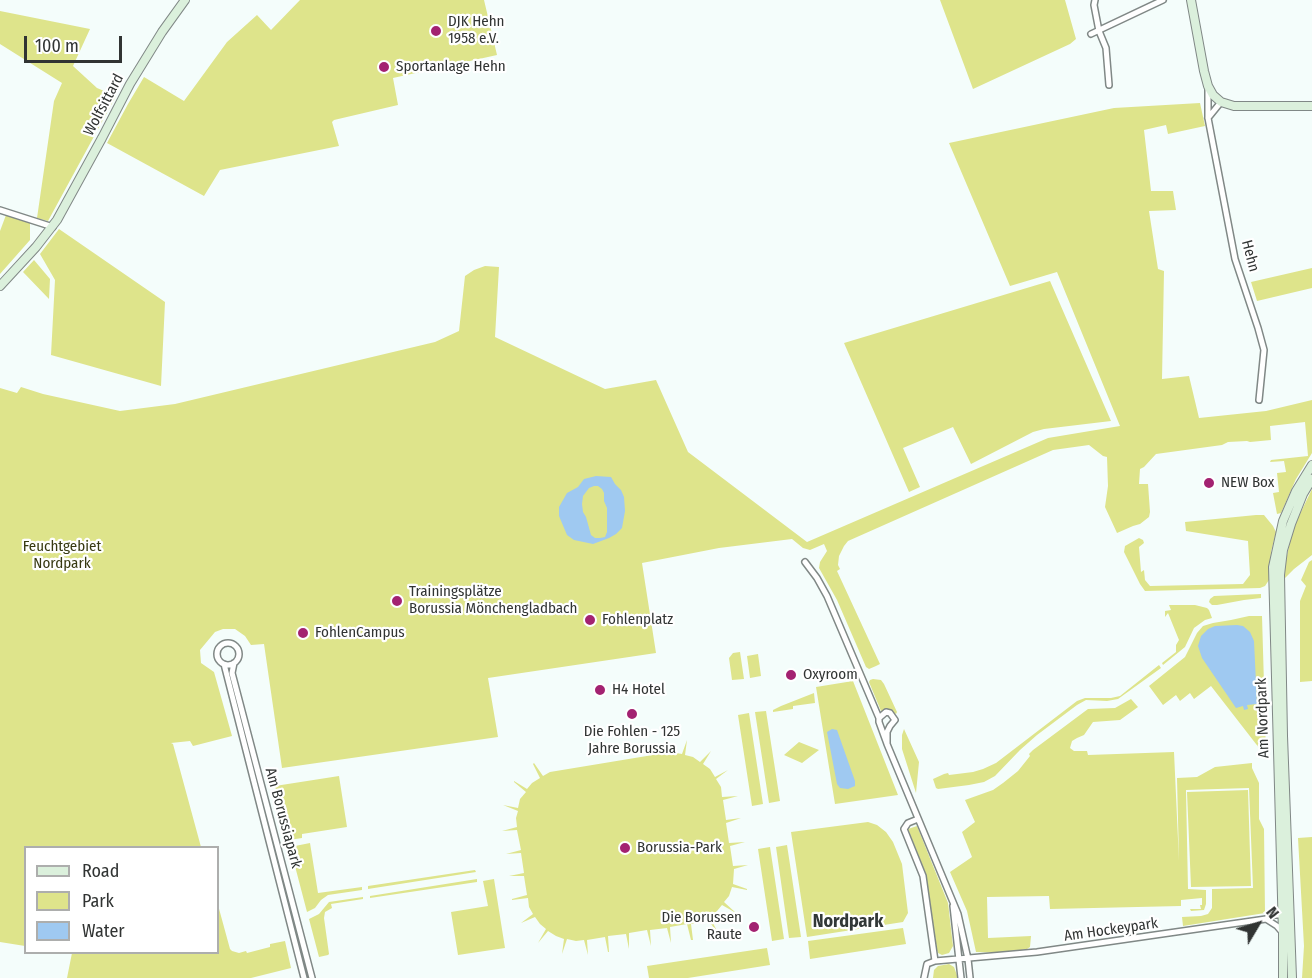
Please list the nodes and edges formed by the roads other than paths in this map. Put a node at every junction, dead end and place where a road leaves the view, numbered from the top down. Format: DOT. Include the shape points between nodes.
graph roads {
  1 [pos="186,0"];
  2 [pos="1095,0"];
  3 [pos="1162,0"];
  4 [pos="1191,2"];
  5 [pos="1099,31"];
  6 [pos="1091,33"];
  7 [pos="1109,85"];
  8 [pos="1208,86"];
  9 [pos="1221,102"];
  10 [pos="1312,106"];
  11 [pos="1208,118"];
  12 [pos="0,210"];
  13 [pos="53,227"];
  14 [pos="0,286"];
  15 [pos="1259,400"];
  16 [pos="1312,465"];
  17 [pos="1312,479"];
  18 [pos="805,562"];
  19 [pos="234,663"];
  20 [pos="224,664"];
  21 [pos="879,718"];
  22 [pos="887,744"];
  23 [pos="918,819"];
  24 [pos="952,898"];
  25 [pos="1282,915"];
  26 [pos="1266,919"];
  27 [pos="1289,920"];
  28 [pos="1283,934"];
  29 [pos="958,958"];
  30 [pos="968,959"];
  31 [pos="935,961"];
  32 [pos="304,978"];
  33 [pos="312,978"];
  34 [pos="924,978"];
  35 [pos="961,978"];
  36 [pos="970,978"];
  37 [pos="1283,978"];
  38 [pos="1292,978"];
  1 -- 13 [label="street, Wolfsittard" via="130,84"];
  2 -- 5 [label="street"];
  3 -- 5 [label="street"];
  4 -- 8 [label="street, Hehn"];
  5 -- 6 [label="street"];
  5 -- 7 [label="street" via="1106,48"];
  8 -- 9 [label="street, Hehn"];
  8 -- 11 [label="street, Hehn"];
  9 -- 10 [label="street"];
  9 -- 11 [label="street"];
  11 -- 15 [label="street, Hehn" via="1235,260 1264,350"];
  12 -- 13 [label="street"];
  13 -- 14 [label="street, Wolfsittard"];
  16 -- 25 [label="street, Am Nordpark" via="1283,520 1273,567"];
  17 -- 27 [label="street, Am Nordpark" via="1291,524 1280,575"];
  18 -- 21 [label="street" via="828,596"];
  19 -- 20 [label="street"];
  19 -- 20 [label="street, Am Borussiapark" via="238,650 226,643 217,653"];
  19 -- 33 [label="street, Am Borussiapark" via="232,673"];
  20 -- 32 [label="street, Am Borussiapark"];
  21 -- 22 [label="street"];
  21 -- 22 [label="street" via="886,712 895,720 887,732"];
  22 -- 23 [label="street"];
  23 -- 24 [label="street"];
  23 -- 31 [label="street" via="908,822 904,829 922,876"];
  24 -- 29 [label="street"];
  24 -- 30 [label="street"];
  25 -- 26 [label="street, Am Hockeypark"];
  25 -- 27 [label="street"];
  25 -- 28 [label="street, Am Nordpark"];
  26 -- 28 [label="street"];
  26 -- 30 [label="street, Am Hockeypark"];
  27 -- 38 [label="street, Am Nordpark"];
  28 -- 37 [label="street, Am Nordpark"];
  29 -- 30 [label="street, Am Hockeypark"];
  29 -- 31 [label="street, Am Hockeypark"];
  29 -- 35 [label="street"];
  30 -- 36 [label="street"];
  31 -- 34 [label="street" via="927,964"];
}
